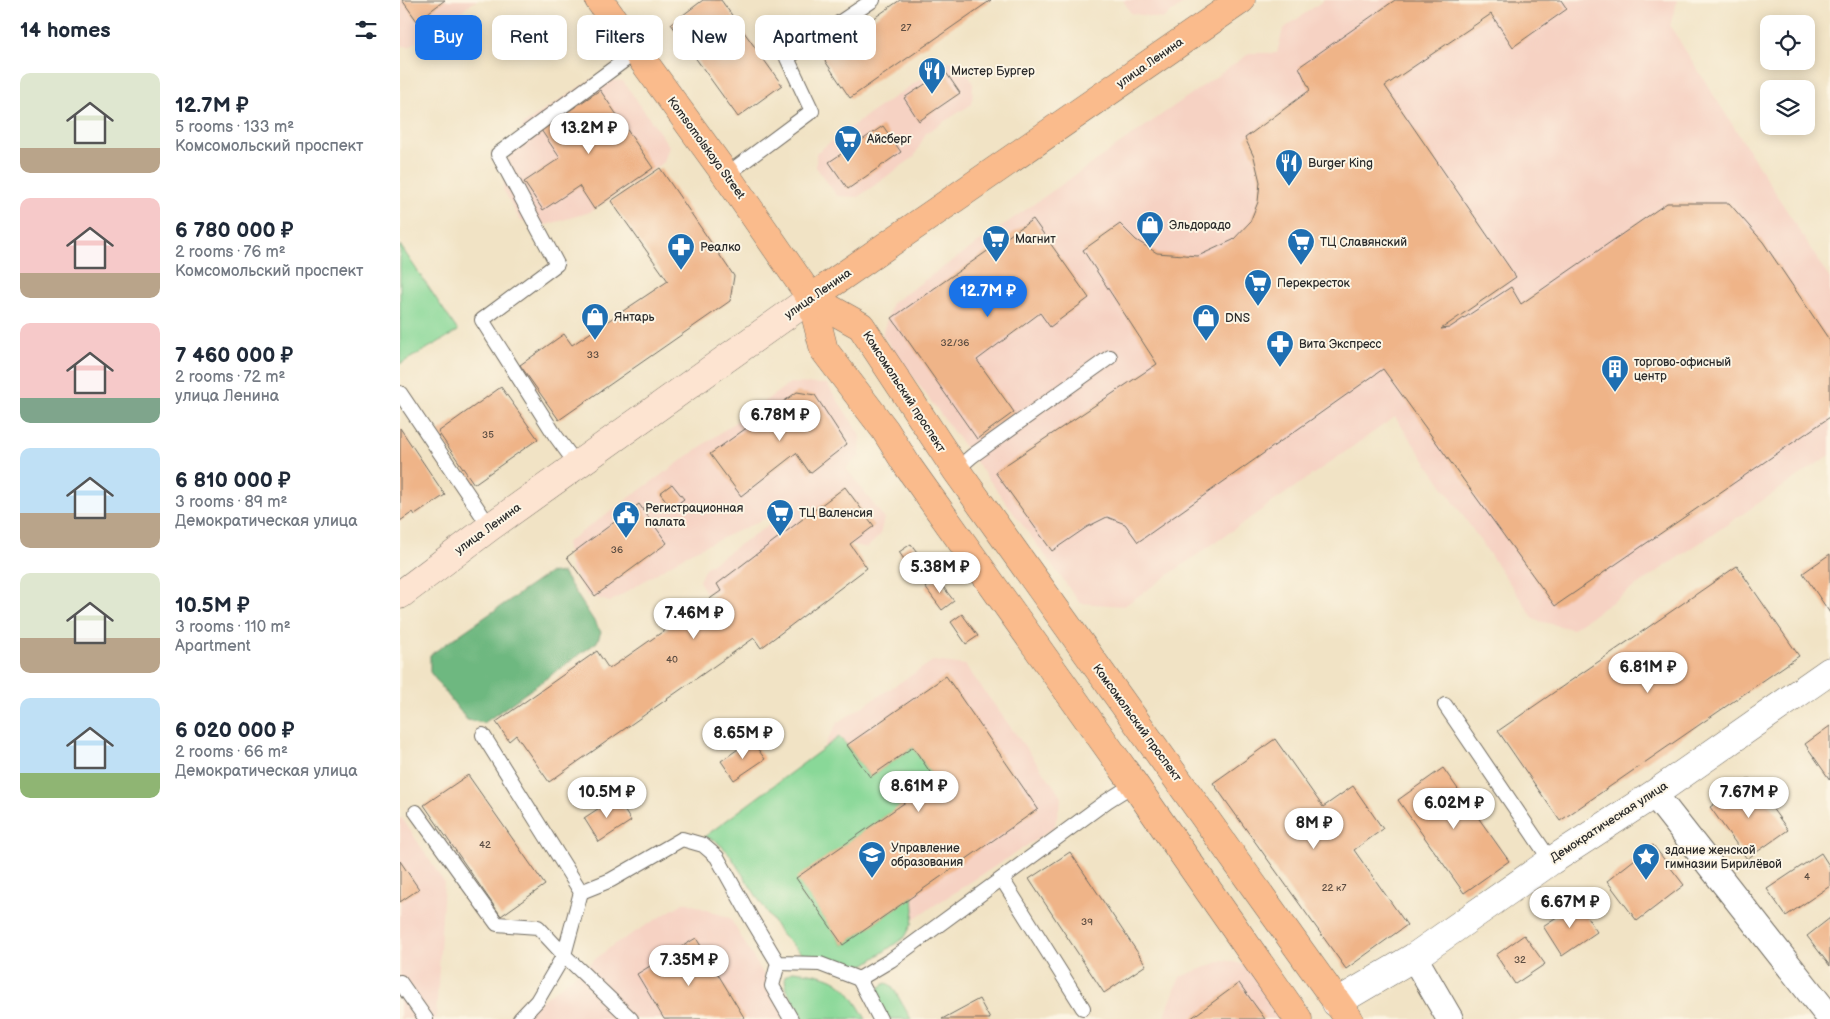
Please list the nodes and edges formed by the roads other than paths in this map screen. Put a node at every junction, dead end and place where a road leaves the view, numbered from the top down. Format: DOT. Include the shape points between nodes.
graph roads {
  1 [pos="599,0"];
  2 [pos="873,0"];
  3 [pos="1241,0"];
  4 [pos="610,15"];
  5 [pos="625,60"];
  6 [pos="643,60"];
  7 [pos="726,175"];
  8 [pos="812,298"];
  9 [pos="1110,357"];
  10 [pos="400,393"];
  11 [pos="577,465"];
  12 [pos="956,470"];
  13 [pos="490,527"];
  14 [pos="400,595"];
  15 [pos="1830,671"];
  16 [pos="1445,705"];
  17 [pos="482,735"];
  18 [pos="1134,784"];
  19 [pos="1654,794"];
  20 [pos="416,812"];
  21 [pos="1551,861"];
  22 [pos="1002,879"];
  23 [pos="581,892"];
  24 [pos="564,955"];
  25 [pos="1414,957"];
  26 [pos="778,963"];
  27 [pos="859,979"];
  28 [pos="400,982"];
  29 [pos="1083,1008"];
  30 [pos="1342,1011"];
  31 [pos="1830,1018"];
  32 [pos="426,1019"];
  33 [pos="520,1019"];
  34 [pos="631,1019"];
  35 [pos="791,1019"];
  36 [pos="880,1019"];
  37 [pos="1298,1019"];
  38 [pos="1450,1019"];
  1 -- 4 [label="main road, Komsomolskaya Street"];
  2 -- 7 [label="lane" via="787,58 812,111"];
  3 -- 8 [label="main road, улица Ленина"];
  5 -- 11 [label="lane" via="498,154 556,264 482,320"];
  6 -- 7 [label="main road, Komsomolskaya Street"];
  7 -- 8 [label="main road, Komsomolskaya Street"];
  8 -- 11 [label="main road, улица Ленина"];
  8 -- 12 [label="main road, Комсомольский проспект" via="861,326"];
  8 -- 18 [label="main road" via="824,350"];
  9 -- 12 [label="lane"];
  10 -- 13 [label="lane"];
  11 -- 13 [label="main road, улица Ленина"];
  12 -- 30 [label="main road, Комсомольский проспект"];
  13 -- 14 [label="main road, улица Ленина"];
  15 -- 19 [label="street, Демократическая улица"];
  16 -- 21 [label="lane"];
  17 -- 23 [label="lane"];
  18 -- 22 [label="lane"];
  18 -- 37 [label="main road"];
  19 -- 21 [label="street, Демократическая улица"];
  19 -- 31 [label="street"];
  20 -- 24 [label="lane" via="497,924 538,927"];
  21 -- 25 [label="street, Демократическая улица"];
  22 -- 27 [label="lane" via="891,960"];
  22 -- 29 [label="lane"];
  23 -- 24 [label="lane"];
  23 -- 26 [label="lane" via="611,880 682,838 703,845 717,857"];
  24 -- 33 [label="lane" via="537,1001"];
  24 -- 34 [label="lane"];
  25 -- 30 [label="street, Демократическая улица"];
  25 -- 38 [label="street"];
  26 -- 27 [label="lane" via="820,964"];
  26 -- 35 [label="lane" via="772,986"];
  27 -- 36 [label="lane"];
  28 -- 32 [label="lane"];
}
